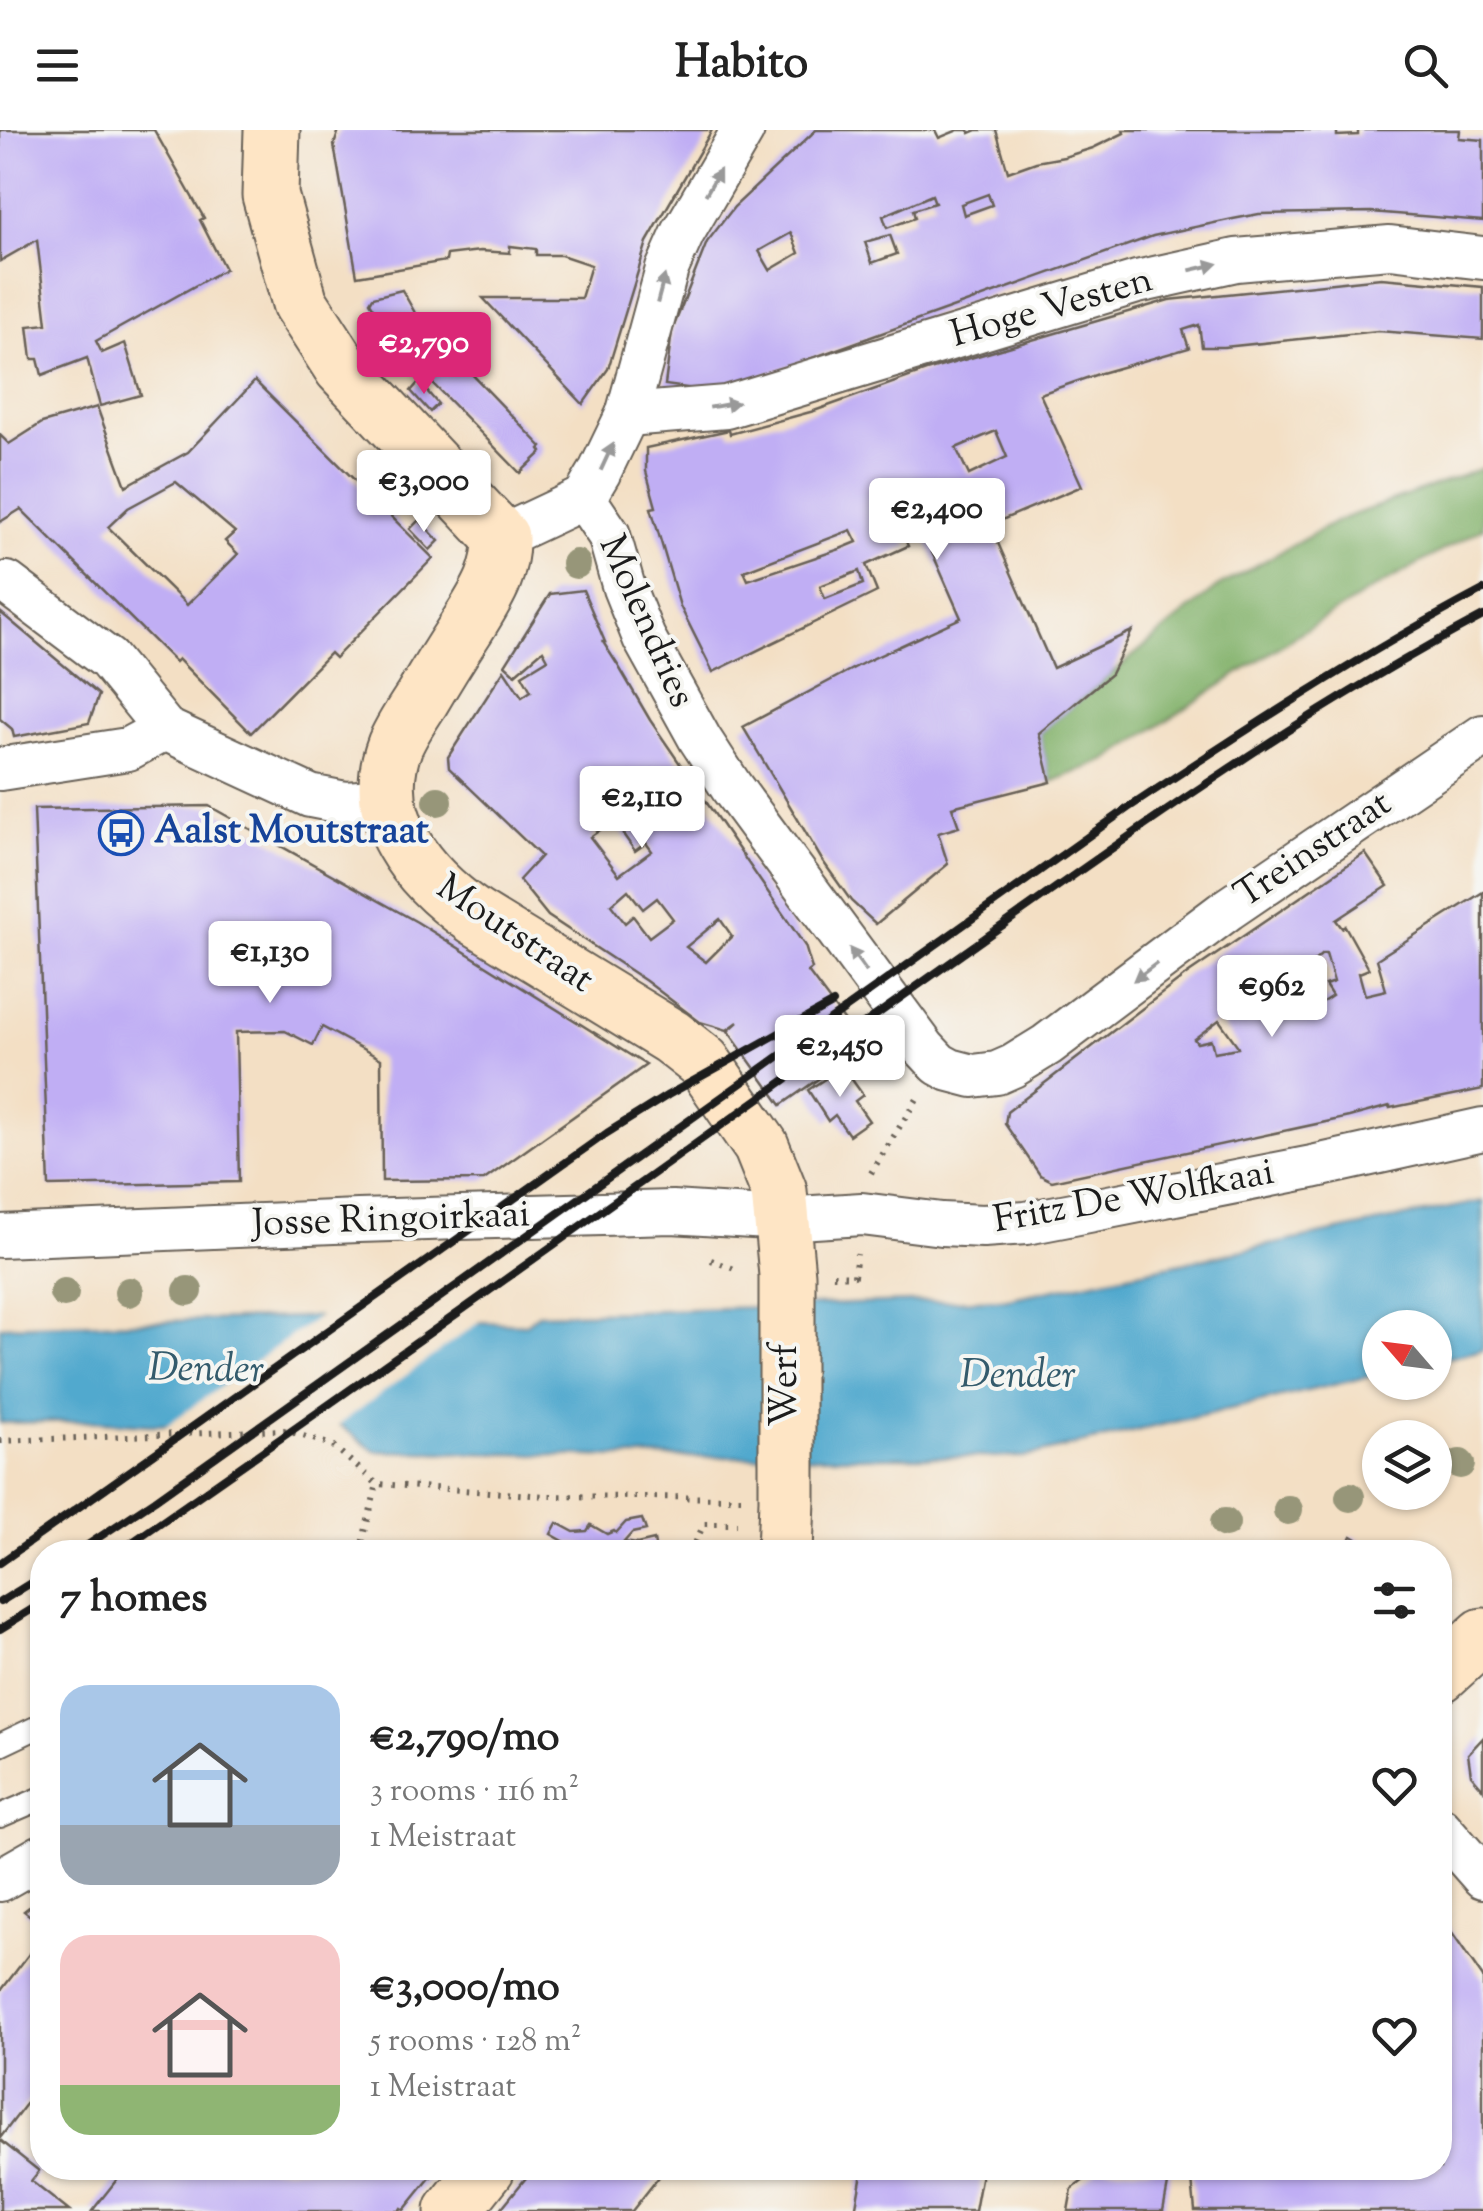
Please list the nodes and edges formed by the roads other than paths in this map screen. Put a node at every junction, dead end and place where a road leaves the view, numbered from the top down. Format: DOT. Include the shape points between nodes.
graph roads {
  1 [pos="272,130"];
  2 [pos="743,130"];
  3 [pos="1483,258"];
  4 [pos="627,415"];
  5 [pos="584,498"];
  6 [pos="501,537"];
  7 [pos="3,581"];
  8 [pos="166,729"];
  9 [pos="1483,736"];
  10 [pos="0,769"];
  11 [pos="387,800"];
  12 [pos="940,1064"];
  13 [pos="1483,1130"];
  14 [pos="782,1218"];
  15 [pos="0,1236"];
  16 [pos="775,1517"];
  17 [pos="1483,1636"];
  18 [pos="1452,1664"];
  19 [pos="30,1731"];
  20 [pos="0,1746"];
  21 [pos="30,1803"];
  22 [pos="0,1816"];
  23 [pos="1452,1842"];
  24 [pos="30,1863"];
  25 [pos="1483,1877"];
  26 [pos="0,1880"];
  27 [pos="477,2180"];
  28 [pos="452,2211"];
  1 -- 6 [label="street" via="270,195 300,304 342,368"];
  4 -- 2 [label="street, Molendries, one-way" via="667,268"];
  4 -- 3 [label="street, Hoge Vesten, one-way" via="726,406 1137,282 1236,260 1390,247"];
  5 -- 4 [label="street, Molendries, one-way"];
  5 -- 6 [label="street"];
  12 -- 5 [label="street, Molendries, one-way" via="700,738 644,638 609,536"];
  6 -- 11 [label="street" via="490,589 396,744"];
  7 -- 8 [label="street" via="108,659"];
  8 -- 10 [label="street" via="128,749"];
  8 -- 11 [label="street" via="310,796"];
  9 -- 12 [label="street, Treinstraat, one-way" via="1013,1066 972,1076"];
  11 -- 14 [label="street, Moutstraat" via="405,845 444,895 703,1062 761,1146"];
  13 -- 14 [label="street, Fritz De Wolfkaai" via="1026,1222 983,1226 862,1214"];
  14 -- 15 [label="street, Josse Ringoirkaai" via="672,1212"];
  14 -- 16 [label="street, Werf" via="803,1275"];
  17 -- 18 [label="street"];
  19 -- 20 [label="lane"];
  21 -- 22 [label="lane"];
  23 -- 25 [label="street"];
  24 -- 26 [label="street"];
  27 -- 28 [label="street"];
}
